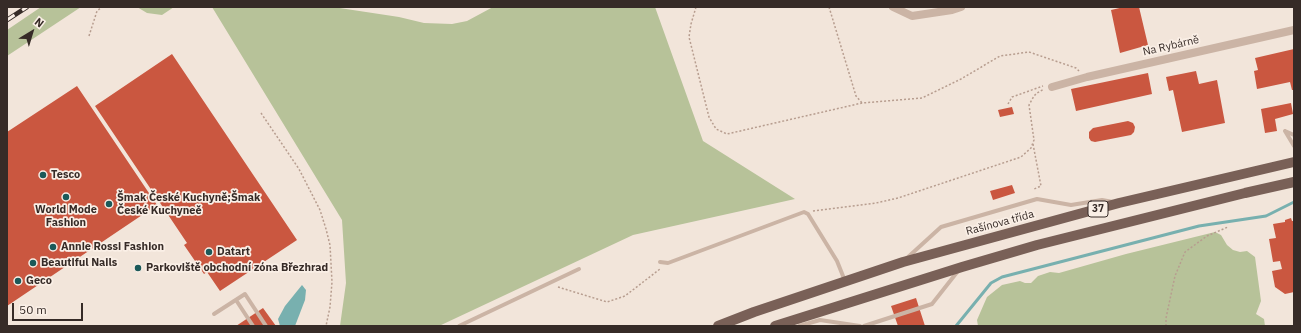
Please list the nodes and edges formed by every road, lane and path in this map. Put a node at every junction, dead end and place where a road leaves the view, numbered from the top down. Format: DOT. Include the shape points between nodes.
graph roads {
  1 [pos="102,7"];
  2 [pos="696,7"];
  3 [pos="829,7"];
  4 [pos="893,7"];
  5 [pos="961,7"];
  6 [pos="1294,30"];
  7 [pos="89,36"];
  8 [pos="1087,77"];
  9 [pos="1054,86"];
  10 [pos="862,103"];
  11 [pos="1008,104"];
  12 [pos="261,113"];
  13 [pos="1294,135"];
  14 [pos="1033,144"];
  15 [pos="1294,146"];
  16 [pos="1294,162"];
  17 [pos="1294,182"];
  18 [pos="1034,189"];
  19 [pos="1119,203"];
  20 [pos="804,212"];
  21 [pos="1228,227"];
  22 [pos="660,262"];
  23 [pos="903,262"];
  24 [pos="667,263"];
  25 [pos="962,267"];
  26 [pos="579,269"];
  27 [pos="845,281"];
  28 [pos="547,284"];
  29 [pos="236,300"];
  30 [pos="214,314"];
  31 [pos="253,326"];
  32 [pos="266,326"];
  33 [pos="326,326"];
  34 [pos="458,326"];
  35 [pos="718,326"];
  36 [pos="775,326"];
  37 [pos="799,326"];
  38 [pos="860,326"];
  39 [pos="864,326"];
  40 [pos="1166,326"];
  1 -- 7 [label="path" via="97,11"];
  2 -- 10 [label="path" via="689,37 709,117 716,129 727,134"];
  3 -- 10 [label="path" via="856,96"];
  4 -- 5 [label="street" via="912,16"];
  6 -- 8 [label="street, Na Rybárně"];
  8 -- 9 [label="street, Na Rybárně"];
  8 -- 10 [label="path" via="1076,68 1029,52 1000,56 922,98"];
  9 -- 11 [label="path" via="1051,83 1032,88 1012,96"];
  9 -- 14 [label="path" via="1037,93 1029,105"];
  12 -- 33 [label="path" via="299,169 320,210 330,245 332,282"];
  13 -- 15 [label="lane" via="1285,131"];
  14 -- 18 [label="path" via="1040,186"];
  14 -- 20 [label="path" via="1029,152 1021,158 898,198"];
  16 -- 19 [label="main road, Rašínova třída / 37"];
  17 -- 25 [label="main road, 37" via="1090,231"];
  19 -- 23 [label="main road, Rašínova třída / 37"];
  19 -- 23 [label="lane" via="1102,200 1071,205 1037,199 942,226"];
  20 -- 24 [label="lane"];
  20 -- 27 [label="lane" via="808,214 837,260"];
  21 -- 40 [label="path" via="1207,236 1185,252 1175,276"];
  22 -- 24 [label="lane"];
  23 -- 27 [label="main road, Rašínova třída / 37"];
  24 -- 28 [label="path" via="625,296 607,302"];
  25 -- 36 [label="main road, 37"];
  25 -- 39 [label="lane" via="932,304"];
  26 -- 28 [label="lane"];
  27 -- 35 [label="main road, Rašínova třída / 37"];
  28 -- 34 [label="lane"];
  29 -- 30 [label="lane"];
  29 -- 31 [label="lane"];
  29 -- 32 [label="lane" via="245,294"];
  37 -- 38 [label="lane" via="820,320"];
}
